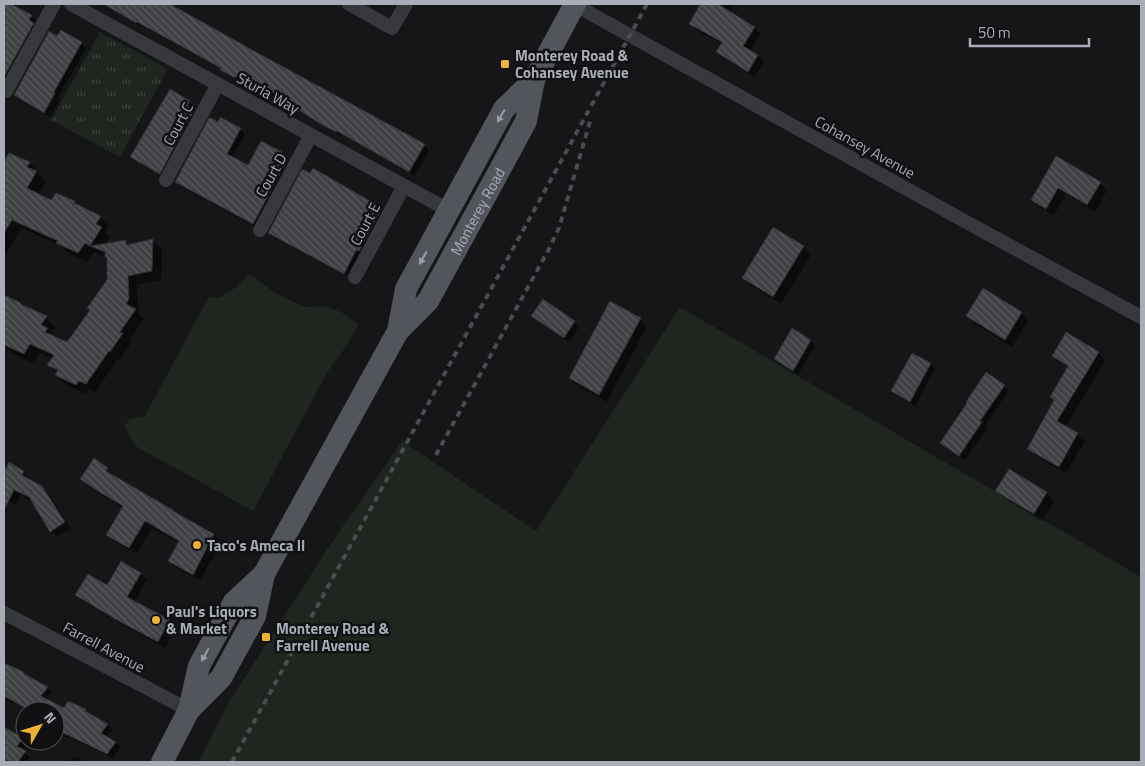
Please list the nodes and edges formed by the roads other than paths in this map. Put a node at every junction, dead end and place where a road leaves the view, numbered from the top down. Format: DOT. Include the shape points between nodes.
graph roads {
  1 [pos="54,4"];
  2 [pos="71,4"];
  3 [pos="349,4"];
  4 [pos="406,4"];
  5 [pos="573,4"];
  6 [pos="534,80"];
  7 [pos="218,84"];
  8 [pos="6,91"];
  9 [pos="311,135"];
  10 [pos="166,180"];
  11 [pos="404,186"];
  12 [pos="450,211"];
  13 [pos="260,230"];
  14 [pos="355,277"];
  15 [pos="1141,317"];
  16 [pos="398,331"];
  17 [pos="4,613"];
  18 [pos="189,710"];
  19 [pos="162,762"];
  1 -- 8 [label="street"];
  2 -- 7 [label="street, Sturla Way"];
  3 -- 4 [label="street" via="392,28"];
  5 -- 6 [label="main road, Monterey Road"];
  5 -- 15 [label="street, Cohansey Avenue"];
  6 -- 12 [label="main road, Monterey Road, one-way" via="504,109"];
  6 -- 16 [label="main road, Monterey Road" via="526,121 504,162 428,301"];
  7 -- 9 [label="street, Sturla Way"];
  7 -- 10 [label="street, Court C"];
  9 -- 11 [label="street, Sturla Way"];
  9 -- 13 [label="street, Court D"];
  11 -- 12 [label="street, Sturla Way"];
  11 -- 14 [label="street, Court E"];
  12 -- 16 [label="main road, Monterey Road, one-way" via="406,289"];
  16 -- 18 [label="main road, Monterey Road" via="264,574 255,616 221,678"];
  17 -- 18 [label="street, Farrell Avenue"];
  18 -- 19 [label="main road, Monterey Road"];
}
